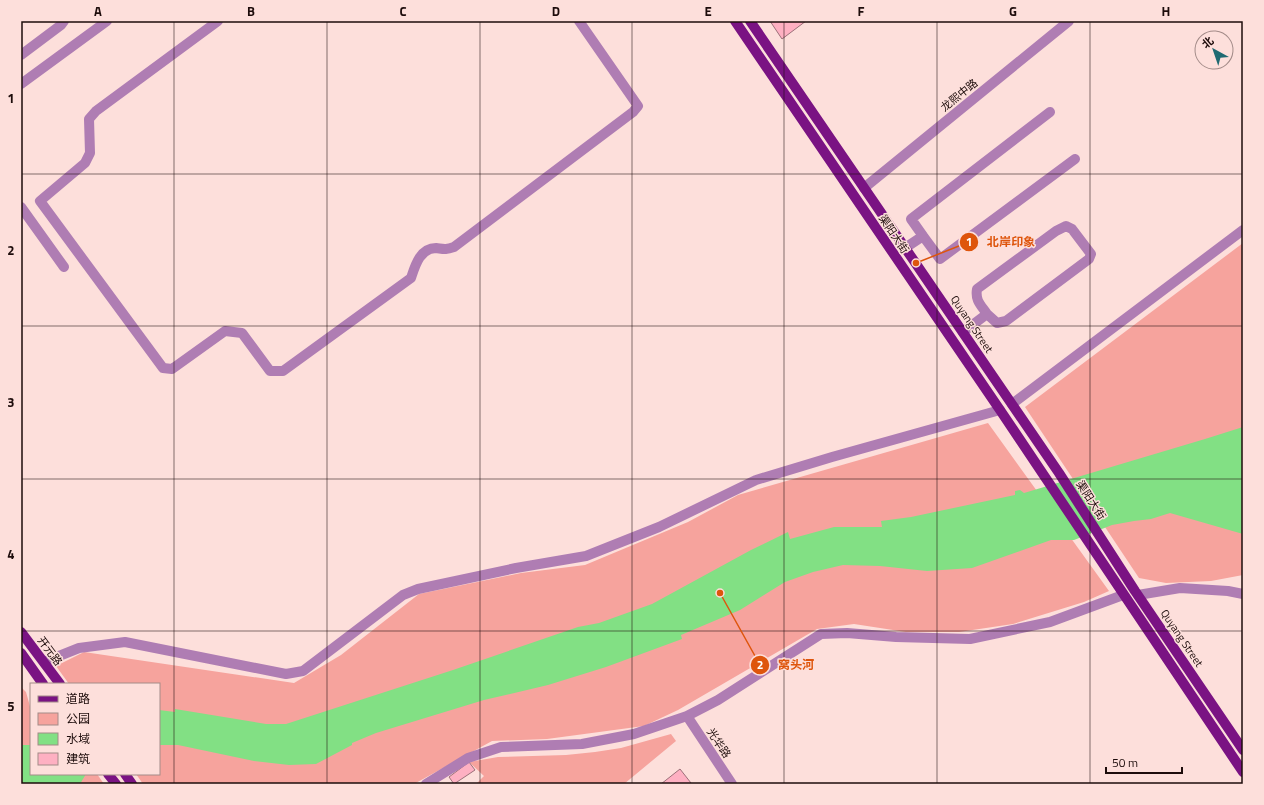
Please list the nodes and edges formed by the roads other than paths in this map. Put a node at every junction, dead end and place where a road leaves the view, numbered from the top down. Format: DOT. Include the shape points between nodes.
graph roads {
  1 [pos="64,21"];
  2 [pos="107,21"];
  3 [pos="218,21"];
  4 [pos="579,21"];
  5 [pos="735,21"];
  6 [pos="750,21"];
  7 [pos="1069,21"];
  8 [pos="21,55"];
  9 [pos="21,84"];
  10 [pos="1050,112"];
  11 [pos="1075,159"];
  12 [pos="864,188"];
  13 [pos="21,207"];
  14 [pos="1243,230"];
  15 [pos="923,236"];
  16 [pos="905,248"];
  17 [pos="64,267"];
  18 [pos="986,314"];
  19 [pos="963,332"];
  20 [pos="1012,404"];
  21 [pos="1000,410"];
  22 [pos="1059,474"];
  23 [pos="1102,539"];
  24 [pos="1138,594"];
  25 [pos="1243,594"];
  26 [pos="1124,595"];
  27 [pos="21,632"];
  28 [pos="21,653"];
  29 [pos="44,662"];
  30 [pos="42,683"];
  31 [pos="59,683"];
  32 [pos="686,716"];
  33 [pos="1243,750"];
  34 [pos="1243,772"];
  35 [pos="109,775"];
  36 [pos="126,775"];
  37 [pos="116,784"];
  38 [pos="132,784"];
  39 [pos="426,784"];
  40 [pos="732,784"];
  1 -- 8 [label="street"];
  2 -- 9 [label="street"];
  3 -- 4 [label="street" via="96,111 89,119 90,153 85,163 40,201 163,368 172,369 225,331 236,331 242,333 270,371 283,371 411,278 416,262 424,252 434,248 445,250 454,247 633,112 638,106"];
  5 -- 21 [label="main road, 渠阳大街"];
  6 -- 12 [label="main road"];
  7 -- 12 [label="street, 龙熙中路"];
  10 -- 15 [label="street" via="911,219"];
  11 -- 15 [label="street" via="940,259"];
  12 -- 16 [label="main road, Quyang Street"];
  13 -- 17 [label="street"];
  14 -- 20 [label="street"];
  15 -- 16 [label="street"];
  16 -- 19 [label="main road, Quyang Street"];
  18 -- 18 [label="street" via="997,323 1006,321 1089,259 1091,254 1072,229 1066,226 1056,231 977,290 978,302"];
  18 -- 19 [label="street"];
  19 -- 20 [label="main road, Quyang Street"];
  20 -- 22 [label="main road, Quyang Street"];
  21 -- 26 [label="main road, 渠阳大街"];
  21 -- 29 [label="street" via="756,480 659,527 586,556 418,588 403,595 303,671 286,674 125,642 79,648"];
  22 -- 23 [label="main road, 渠阳大街"];
  23 -- 24 [label="main road, Quyang Street"];
  24 -- 25 [label="street" via="1180,588"];
  24 -- 33 [label="main road, Quyang Street"];
  26 -- 32 [label="street" via="1050,622 970,639 821,634 718,700"];
  26 -- 34 [label="main road, 渠阳大街"];
  27 -- 29 [label="main road, 开元路"];
  28 -- 30 [label="main road"];
  29 -- 31 [label="main road, 开元路"];
  32 -- 39 [label="street" via="634,734 582,744 501,747 468,758"];
  32 -- 40 [label="street, 光华路"];
  35 -- 37 [label="main road"];
  36 -- 38 [label="main road"];
}
